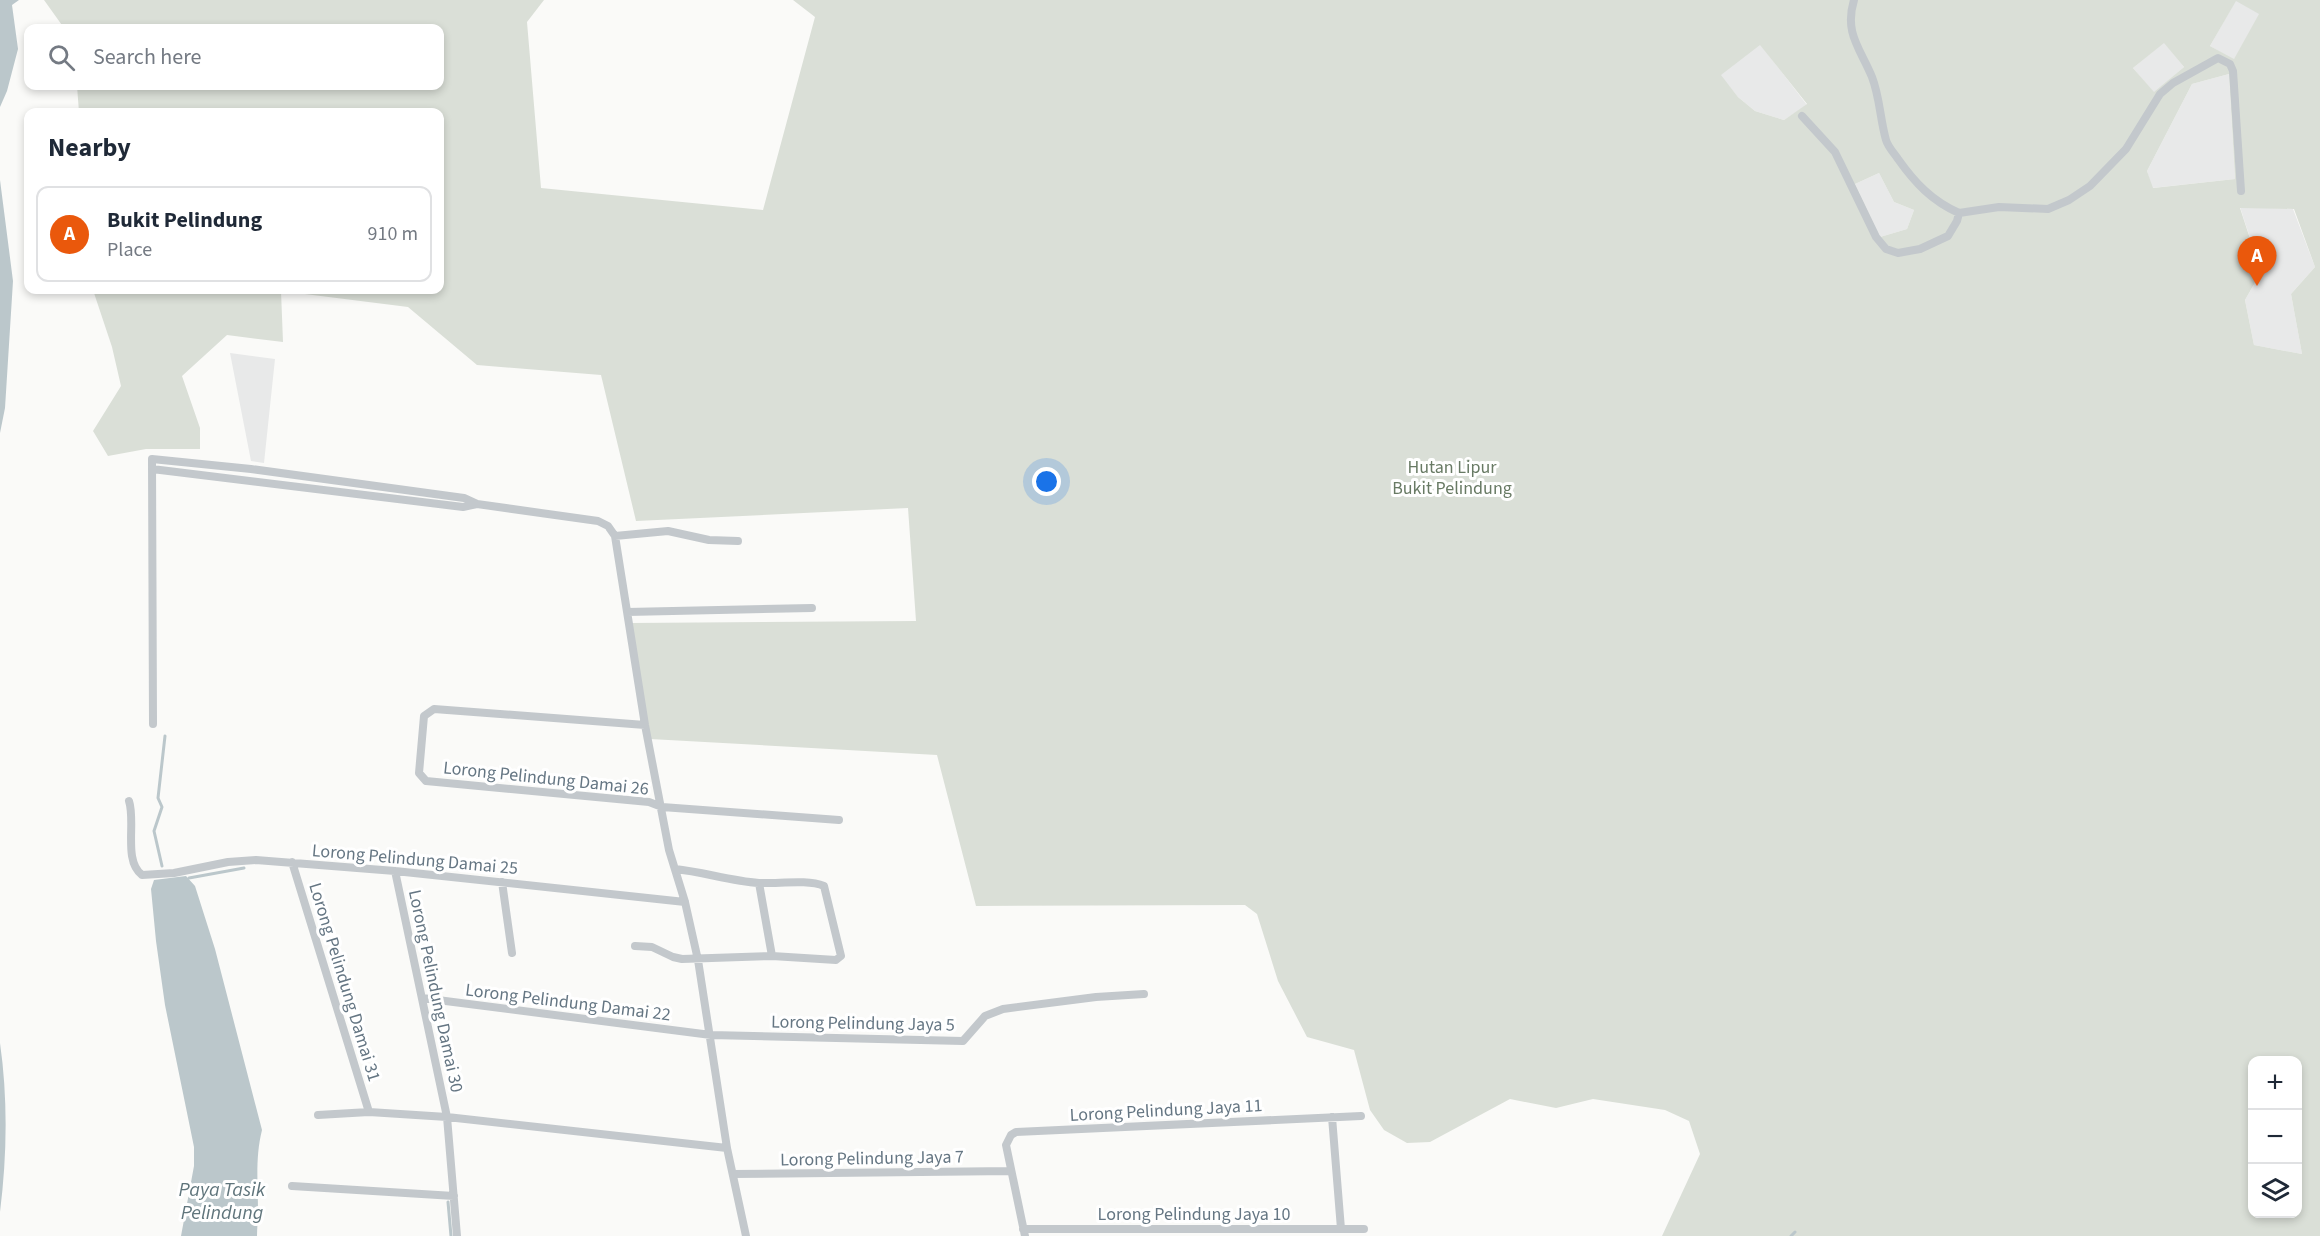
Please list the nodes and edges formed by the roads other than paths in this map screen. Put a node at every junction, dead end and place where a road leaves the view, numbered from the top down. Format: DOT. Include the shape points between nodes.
graph roads {
  1 [pos="1854,0"];
  2 [pos="1802,116"];
  3 [pos="2241,191"];
  4 [pos="1959,213"];
  5 [pos="615,536"];
  6 [pos="738,541"];
  7 [pos="812,608"];
  8 [pos="627,612"];
  9 [pos="153,724"];
  10 [pos="645,725"];
  11 [pos="129,801"];
  12 [pos="662,807"];
  13 [pos="839,820"];
  14 [pos="292,862"];
  15 [pos="675,869"];
  16 [pos="396,871"];
  17 [pos="502,882"];
  18 [pos="759,883"];
  19 [pos="685,902"];
  20 [pos="635,946"];
  21 [pos="512,953"];
  22 [pos="772,956"];
  23 [pos="698,960"];
  24 [pos="1144,994"];
  25 [pos="422,998"];
  26 [pos="711,1035"];
  27 [pos="369,1112"];
  28 [pos="318,1115"];
  29 [pos="1361,1116"];
  30 [pos="447,1117"];
  31 [pos="1332,1118"];
  32 [pos="727,1148"];
  33 [pos="1011,1171"];
  34 [pos="733,1174"];
  35 [pos="292,1186"];
  36 [pos="454,1196"];
  37 [pos="1341,1229"];
  38 [pos="1364,1229"];
  39 [pos="1024,1232"];
  40 [pos="457,1236"];
  41 [pos="746,1236"];
  1 -- 4 [label="street" via="1851,35 1872,77 1886,140 1911,177 1941,205"];
  2 -- 4 [label="street" via="1835,152 1876,237 1886,249 1898,253 1920,249 1948,236"];
  3 -- 4 [label="street" via="2233,71 2230,64 2218,58 2160,94 2126,150 2090,186 2069,200 2048,209 1999,207"];
  5 -- 6 [label="street" via="668,531 709,540"];
  5 -- 8 [label="street"];
  5 -- 9 [label="street" via="598,521 152,469"];
  7 -- 8 [label="street"];
  8 -- 10 [label="street"];
  10 -- 12 [label="street"];
  10 -- 12 [label="street, Lorong Pelindung Damai 26" via="434,709 424,716 419,773 426,781 649,802"];
  11 -- 14 [label="street, Lorong Pelindung Damai 25" via="132,860 141,875 228,862"];
  12 -- 13 [label="street, Lorong Pelindung Damai 26"];
  12 -- 15 [label="street"];
  14 -- 16 [label="street, Lorong Pelindung Damai 25"];
  14 -- 27 [label="street, Lorong Pelindung Damai 31"];
  15 -- 18 [label="street"];
  15 -- 19 [label="street"];
  16 -- 17 [label="street, Lorong Pelindung Damai 25"];
  16 -- 25 [label="street, Lorong Pelindung Damai 30"];
  17 -- 19 [label="street, Lorong Pelindung Damai 25"];
  17 -- 21 [label="street"];
  18 -- 22 [label="street"];
  18 -- 22 [label="street" via="824,886 841,952 836,960"];
  19 -- 23 [label="street"];
  20 -- 23 [label="street"];
  22 -- 23 [label="street"];
  23 -- 26 [label="street"];
  24 -- 26 [label="street, Lorong Pelindung Jaya 5" via="1003,1009 985,1016 963,1041"];
  25 -- 26 [label="street, Lorong Pelindung Damai 22"];
  25 -- 30 [label="street, Lorong Pelindung Damai 30"];
  26 -- 32 [label="street"];
  27 -- 28 [label="street"];
  27 -- 30 [label="street"];
  29 -- 31 [label="street, Lorong Pelindung Jaya 11"];
  30 -- 32 [label="street"];
  30 -- 36 [label="street, Lorong Pelindung Damai 30"];
  31 -- 33 [label="street, Lorong Pelindung Jaya 11" via="1016,1132 1006,1145"];
  31 -- 37 [label="street"];
  32 -- 34 [label="street"];
  33 -- 34 [label="street, Lorong Pelindung Jaya 7"];
  33 -- 39 [label="street, Lorong Pelindung Jaya 11"];
  34 -- 41 [label="street"];
  35 -- 36 [label="street"];
  36 -- 40 [label="street, Lorong Pelindung Damai 30"];
  37 -- 38 [label="street, Lorong Pelindung Jaya 10"];
  37 -- 39 [label="street, Lorong Pelindung Jaya 10"];
}
